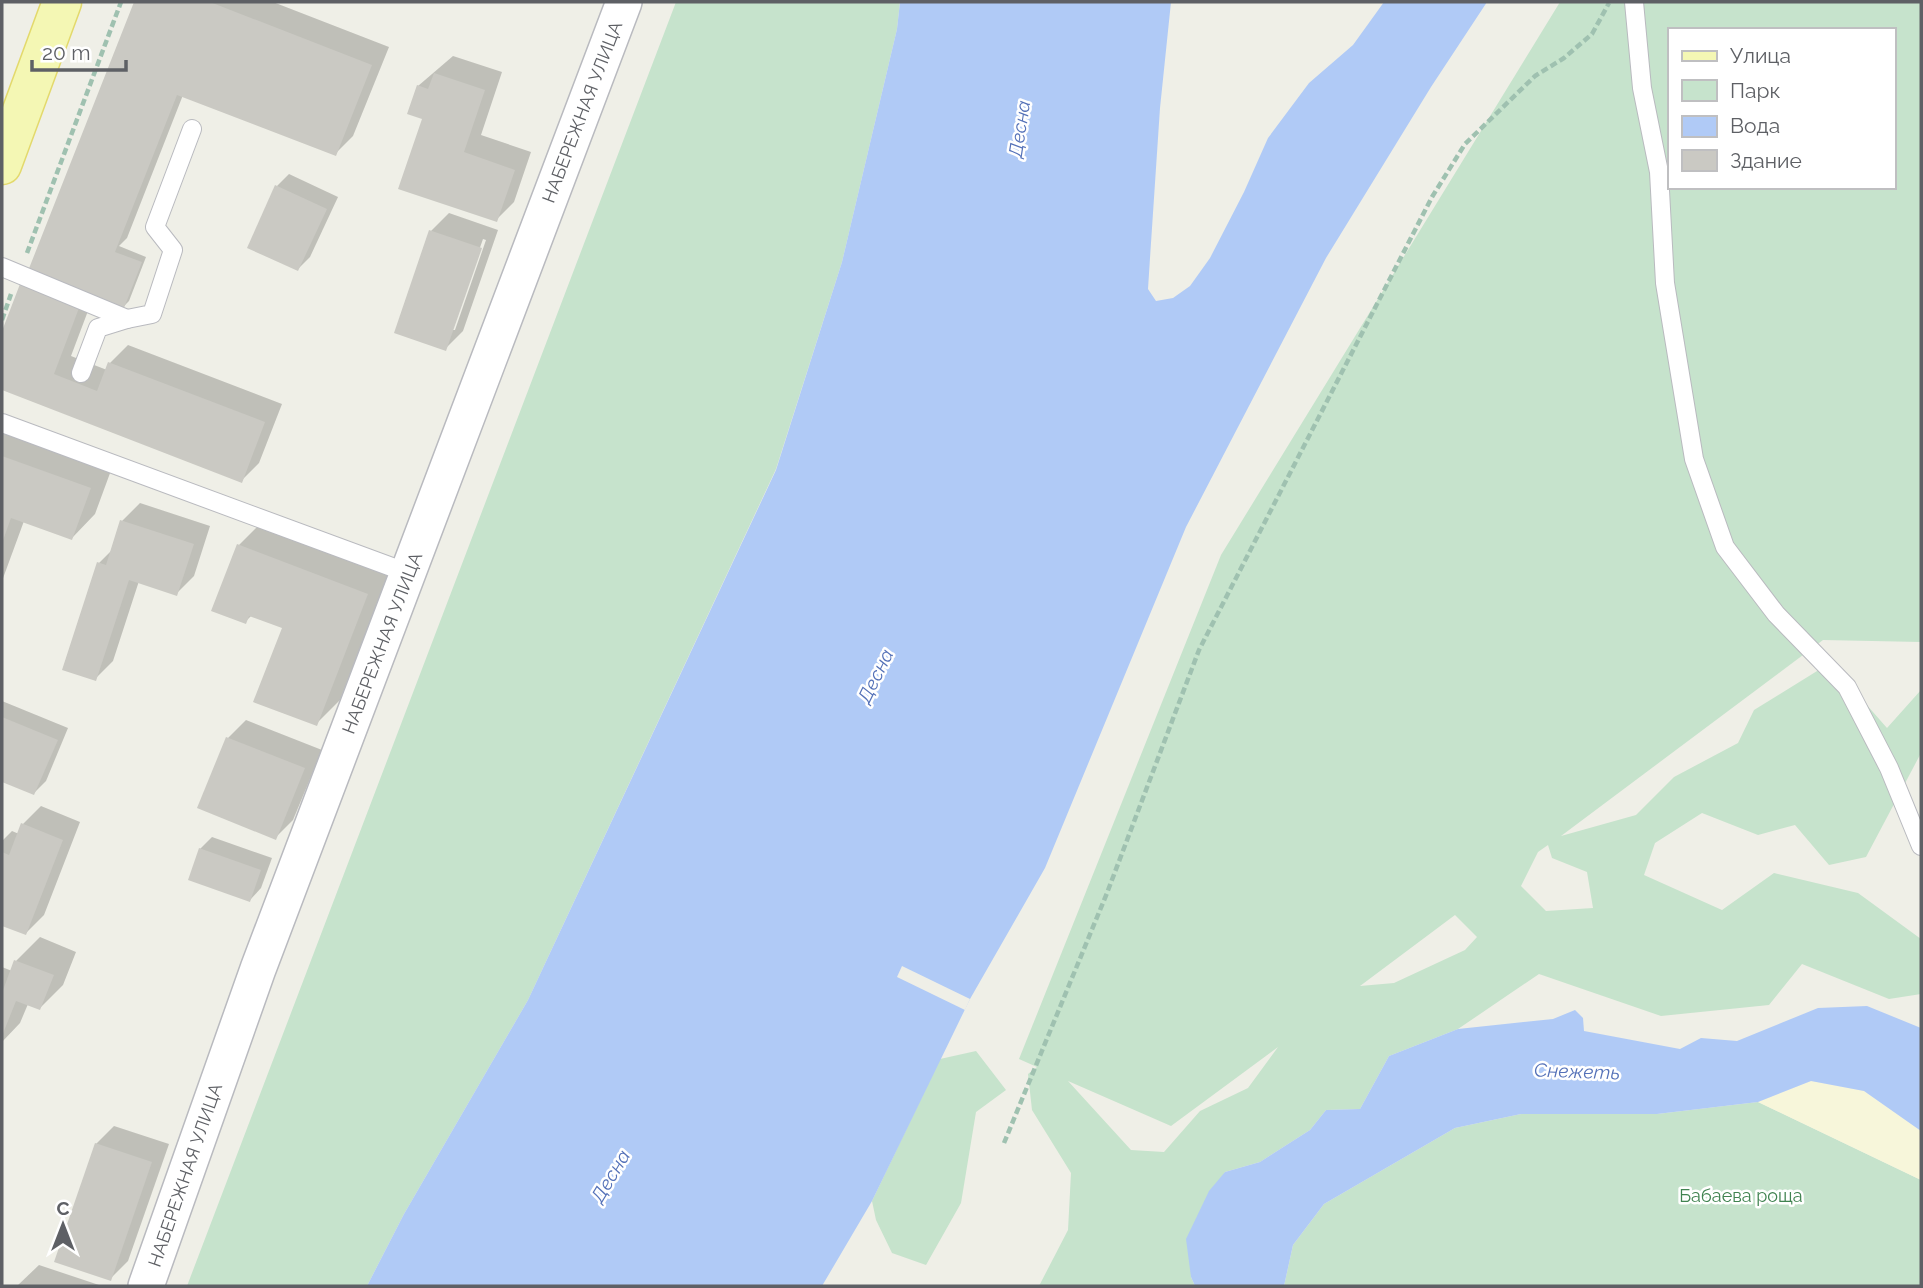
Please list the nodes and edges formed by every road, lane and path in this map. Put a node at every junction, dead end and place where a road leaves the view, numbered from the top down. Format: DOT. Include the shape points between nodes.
graph roads {
  1 [pos="62,2"];
  2 [pos="121,2"];
  3 [pos="624,2"];
  4 [pos="1610,2"];
  5 [pos="1634,2"];
  6 [pos="192,129"];
  7 [pos="2,165"];
  8 [pos="2,267"];
  9 [pos="19,274"];
  10 [pos="127,319"];
  11 [pos="2,320"];
  12 [pos="81,373"];
  13 [pos="2,423"];
  14 [pos="408,573"];
  15 [pos="1921,846"];
  16 [pos="1004,1143"];
  17 [pos="146,1286"];
  1 -- 7 [label="main road"];
  2 -- 9 [label="path"];
  3 -- 14 [label="street, НАБЕРЕЖНАЯ УЛИЦА"];
  4 -- 16 [label="path" via="1592,34 1535,76 1465,144 1432,197 1199,650 1107,893"];
  5 -- 15 [label="lane" via="1642,88 1659,173 1665,283 1695,460 1725,547 1776,614 1847,687 1889,768"];
  6 -- 10 [label="lane" via="155,227 173,250 152,314"];
  8 -- 9 [label="lane"];
  9 -- 10 [label="lane"];
  9 -- 11 [label="path"];
  10 -- 12 [label="lane" via="98,328"];
  13 -- 14 [label="lane"];
  14 -- 17 [label="street, НАБЕРЕЖНАЯ УЛИЦА" via="258,969"];
}
